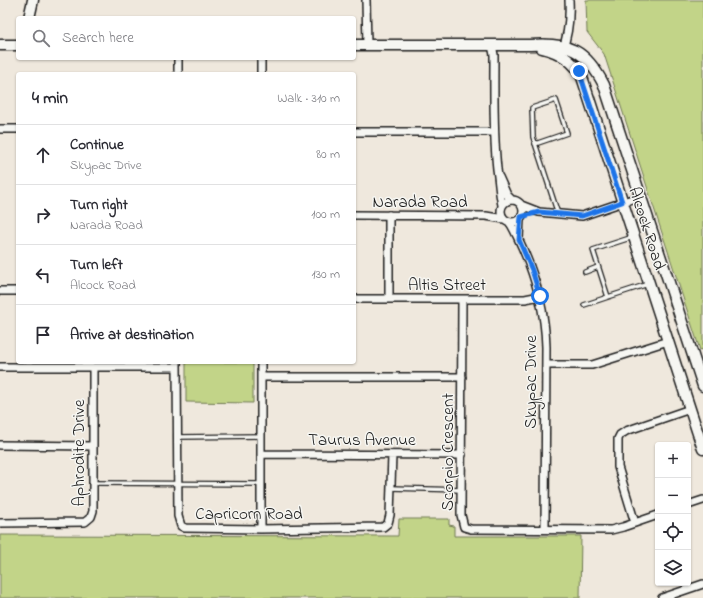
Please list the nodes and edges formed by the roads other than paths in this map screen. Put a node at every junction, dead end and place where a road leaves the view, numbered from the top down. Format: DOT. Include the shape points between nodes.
graph roads {
  1 [pos="34,0"];
  2 [pos="366,0"];
  3 [pos="570,0"];
  4 [pos="30,16"];
  5 [pos="36,16"];
  6 [pos="0,45"];
  7 [pos="16,45"];
  8 [pos="492,45"];
  9 [pos="356,46"];
  10 [pos="367,46"];
  11 [pos="562,50"];
  12 [pos="178,60"];
  13 [pos="261,60"];
  14 [pos="178,72"];
  15 [pos="261,72"];
  16 [pos="0,129"];
  17 [pos="16,129"];
  18 [pos="356,132"];
  19 [pos="494,132"];
  20 [pos="535,144"];
  21 [pos="498,175"];
  22 [pos="641,196"];
  23 [pos="512,200"];
  24 [pos="622,202"];
  25 [pos="521,205"];
  26 [pos="502,206"];
  27 [pos="539,212"];
  28 [pos="356,215"];
  29 [pos="558,215"];
  30 [pos="389,216"];
  31 [pos="486,216"];
  32 [pos="521,218"];
  33 [pos="506,220"];
  34 [pos="634,236"];
  35 [pos="519,240"];
  36 [pos="598,267"];
  37 [pos="585,272"];
  38 [pos="649,283"];
  39 [pos="0,291"];
  40 [pos="16,291"];
  41 [pos="540,296"];
  42 [pos="608,297"];
  43 [pos="356,298"];
  44 [pos="389,299"];
  45 [pos="462,299"];
  46 [pos="584,305"];
  47 [pos="668,341"];
  48 [pos="261,364"];
  49 [pos="177,365"];
  50 [pos="546,365"];
  51 [pos="0,367"];
  52 [pos="93,367"];
  53 [pos="261,377"];
  54 [pos="462,377"];
  55 [pos="703,386"];
  56 [pos="690,410"];
  57 [pos="178,436"];
  58 [pos="261,436"];
  59 [pos="0,445"];
  60 [pos="93,446"];
  61 [pos="703,449"];
  62 [pos="261,454"];
  63 [pos="392,455"];
  64 [pos="462,455"];
  65 [pos="93,483"];
  66 [pos="178,483"];
  67 [pos="261,484"];
  68 [pos="390,488"];
  69 [pos="462,490"];
  70 [pos="703,500"];
  71 [pos="691,504"];
  72 [pos="655,516"];
  73 [pos="0,523"];
  74 [pos="635,523"];
  75 [pos="261,529"];
  76 [pos="545,529"];
  77 [pos="703,584"];
  78 [pos="662,598"];
  1 -- 4 [label="street"];
  1 -- 5 [label="street"];
  2 -- 10 [label="street"];
  3 -- 11 [label="street" via="569,25"];
  6 -- 7 [label="street"];
  8 -- 10 [label="street, Alcock Road"];
  8 -- 11 [label="street, Alcock Road" via="552,44"];
  8 -- 19 [label="street"];
  9 -- 10 [label="street, Alcock Road"];
  11 -- 22 [label="street, Alcock Road" via="573,50 589,61 597,72 604,85"];
  11 -- 24 [label="street, Alcock Road" via="582,77"];
  12 -- 14 [label="street"];
  13 -- 15 [label="street"];
  16 -- 17 [label="street"];
  18 -- 19 [label="street"];
  19 -- 21 [label="street"];
  20 -- 20 [label="lane" via="532,108 556,100 567,133"];
  20 -- 29 [label="lane"];
  21 -- 23 [label="street"];
  21 -- 26 [label="street"];
  22 -- 24 [label="street"];
  22 -- 55 [label="street, Alcock Road"];
  23 -- 25 [label="street"];
  23 -- 26 [label="street"];
  24 -- 29 [label="street" via="582,216"];
  24 -- 34 [label="street, Alcock Road"];
  25 -- 27 [label="street"];
  25 -- 32 [label="street"];
  26 -- 31 [label="street, Narada Road"];
  26 -- 33 [label="street" via="501,213"];
  27 -- 29 [label="street"];
  27 -- 32 [label="street"];
  28 -- 30 [label="street, Narada Road"];
  30 -- 31 [label="street, Narada Road"];
  30 -- 44 [label="street"];
  31 -- 33 [label="street, Narada Road"];
  32 -- 33 [label="street" via="514,222"];
  32 -- 35 [label="street, Skypac Drive"];
  33 -- 35 [label="street, Skypac Drive"];
  34 -- 36 [label="lane" via="593,250"];
  34 -- 38 [label="street, Alcock Road"];
  35 -- 41 [label="street, Skypac Drive"];
  36 -- 37 [label="lane"];
  36 -- 42 [label="lane"];
  38 -- 42 [label="lane"];
  38 -- 47 [label="street, Alcock Road"];
  39 -- 40 [label="street"];
  41 -- 45 [label="street, Altis Street" via="525,299"];
  41 -- 50 [label="street, Skypac Drive" via="545,329"];
  42 -- 46 [label="lane"];
  43 -- 44 [label="street, Altis Street"];
  44 -- 45 [label="street, Altis Street"];
  45 -- 54 [label="street, Scorpio Crescent"];
  47 -- 50 [label="street" via="592,365"];
  47 -- 56 [label="street, Alcock Road"];
  48 -- 53 [label="street"];
  49 -- 52 [label="street"];
  49 -- 57 [label="street, Capricorn Road"];
  50 -- 76 [label="street, Skypac Drive"];
  51 -- 52 [label="street"];
  52 -- 60 [label="street, Aphrodite Drive"];
  53 -- 54 [label="street"];
  53 -- 58 [label="street"];
  54 -- 64 [label="street, Scorpio Crescent"];
  56 -- 61 [label="street, Alcock Road"];
  56 -- 74 [label="street" via="626,431 619,436 618,467"];
  57 -- 58 [label="lane"];
  57 -- 66 [label="street, Capricorn Road"];
  58 -- 62 [label="street"];
  59 -- 60 [label="street"];
  60 -- 65 [label="street, Aphrodite Drive"];
  62 -- 63 [label="street, Taurus Avenue"];
  62 -- 67 [label="street"];
  63 -- 64 [label="street, Taurus Avenue"];
  63 -- 68 [label="street, Capricorn Road"];
  64 -- 69 [label="street, Scorpio Crescent"];
  65 -- 66 [label="lane"];
  65 -- 73 [label="street, Aphrodite Drive" via="92,515 85,522"];
  66 -- 67 [label="lane"];
  66 -- 75 [label="street, Capricorn Road" via="178,519 181,526 190,529"];
  67 -- 75 [label="street"];
  68 -- 69 [label="lane"];
  68 -- 75 [label="street, Capricorn Road" via="390,515 388,523 383,527"];
  69 -- 76 [label="street, Scorpio Crescent" via="461,515 463,525 467,529"];
  70 -- 71 [label="street"];
  72 -- 74 [label="street, Scorpio Crescent"];
  74 -- 76 [label="street, Scorpio Crescent" via="611,530"];
  77 -- 78 [label="street"];
}
